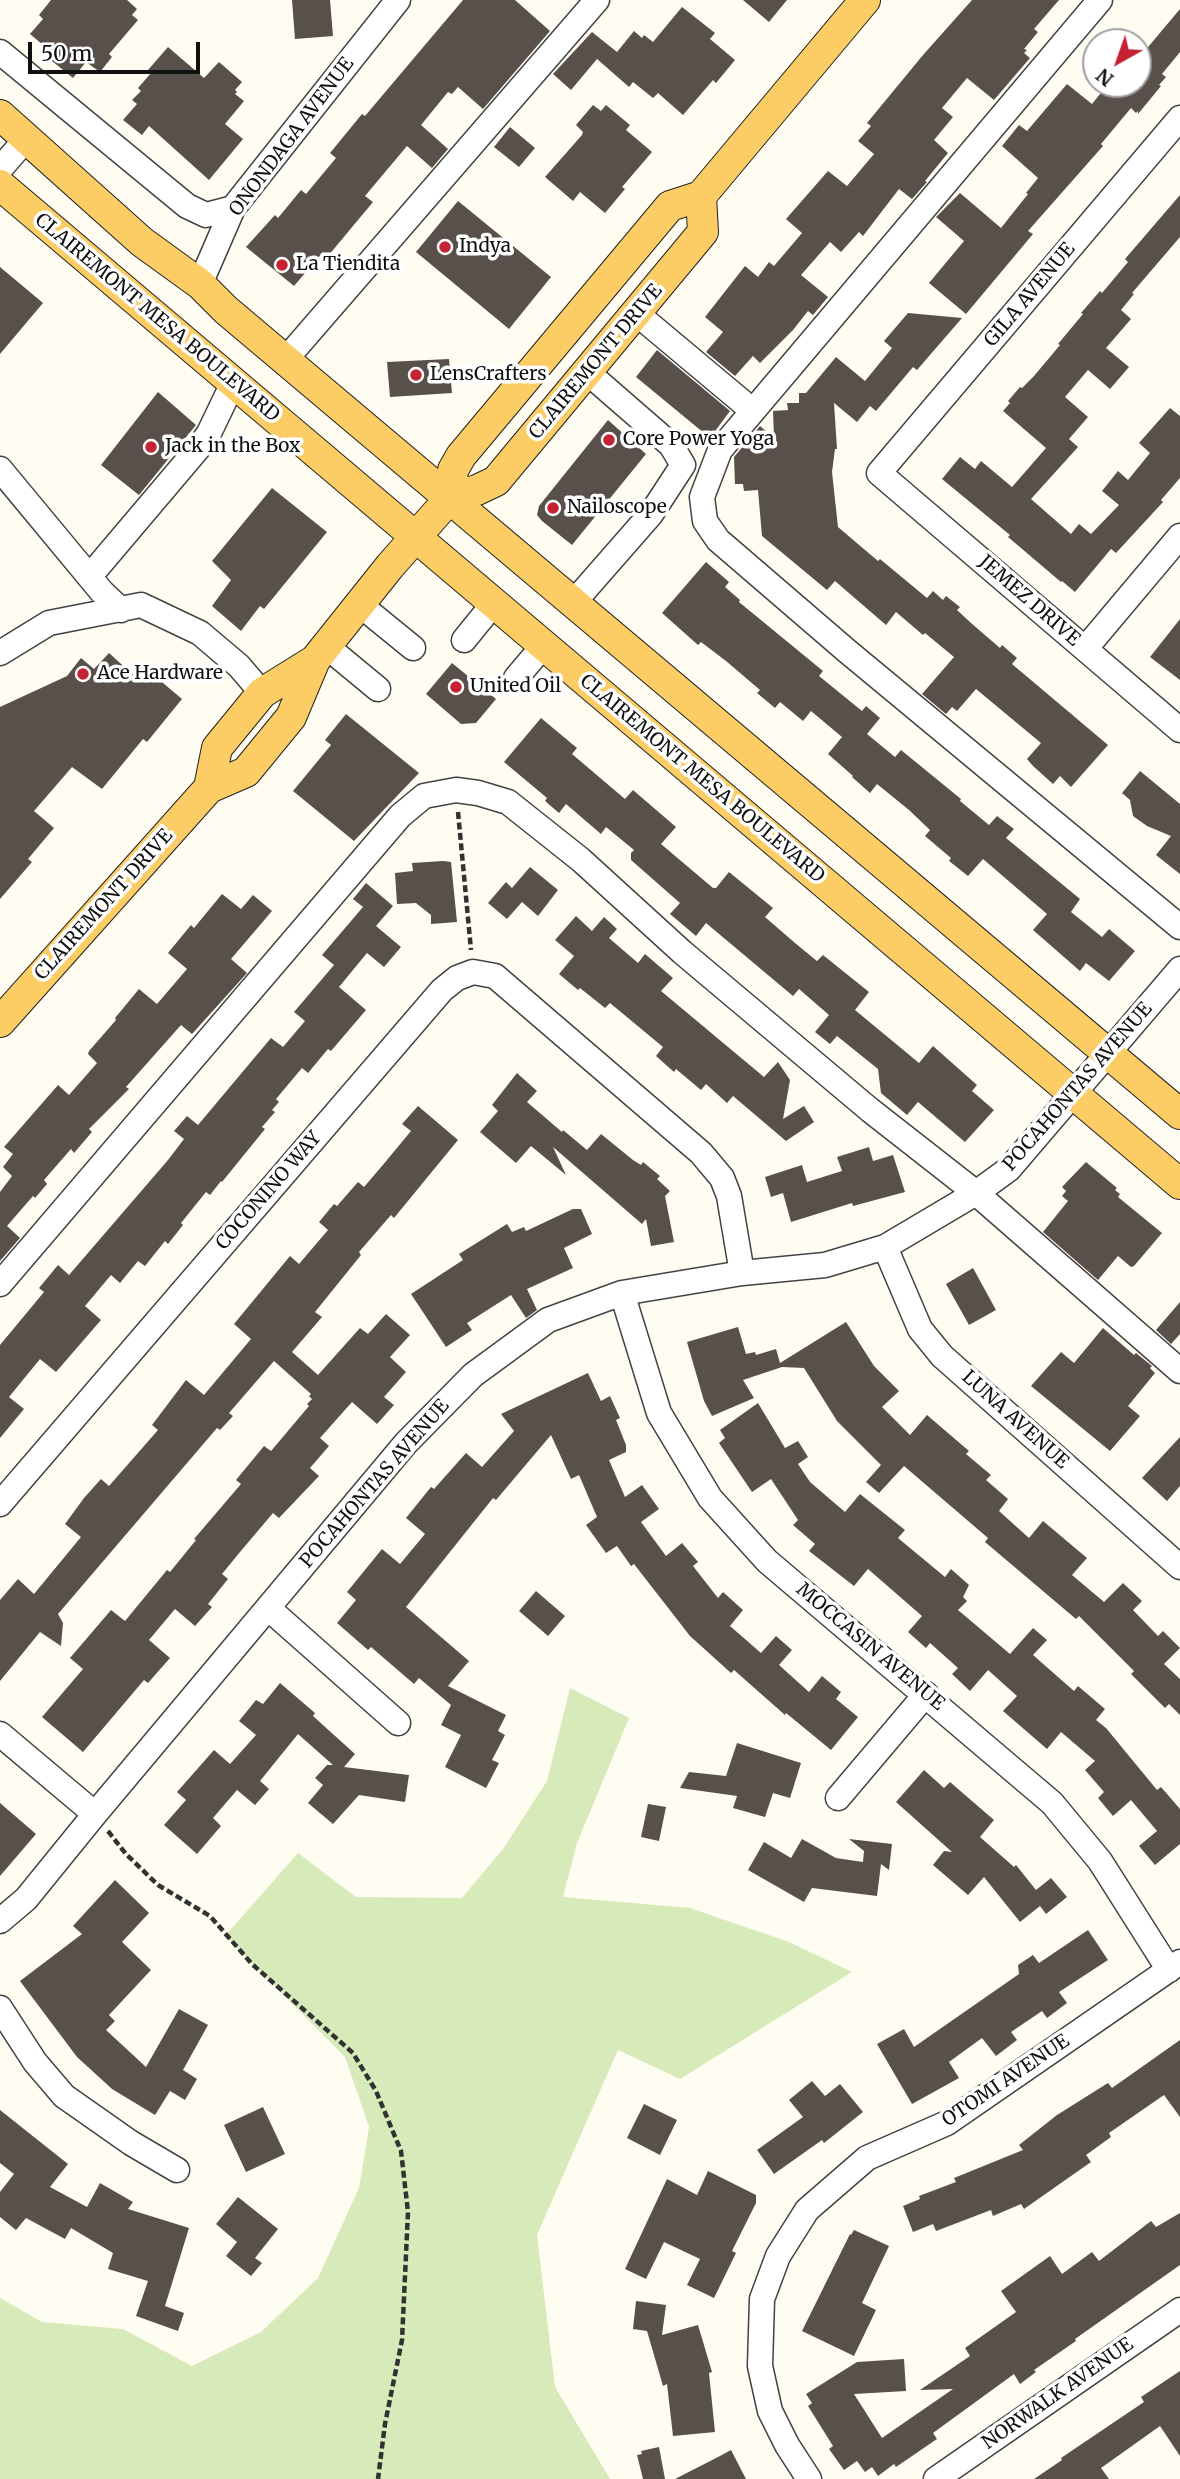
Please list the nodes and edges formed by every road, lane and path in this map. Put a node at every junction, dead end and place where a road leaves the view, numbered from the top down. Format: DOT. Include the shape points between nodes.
graph roads {
  1 [pos="398,0"];
  2 [pos="597,0"];
  3 [pos="865,0"];
  4 [pos="1100,0"];
  5 [pos="0,52"];
  6 [pos="0,115"];
  7 [pos="1180,118"];
  8 [pos="27,138"];
  9 [pos="0,169"];
  10 [pos="0,185"];
  11 [pos="701,196"];
  12 [pos="233,208"];
  13 [pos="200,284"];
  14 [pos="636,313"];
  15 [pos="286,359"];
  16 [pos="587,372"];
  17 [pos="233,383"];
  18 [pos="752,411"];
  19 [pos="0,469"];
  20 [pos="879,473"];
  21 [pos="450,498"];
  22 [pos="1180,536"];
  23 [pos="414,537"];
  24 [pos="90,576"];
  25 [pos="574,602"];
  26 [pos="494,603"];
  27 [pos="359,604"];
  28 [pos="121,610"];
  29 [pos="464,640"];
  30 [pos="544,645"];
  31 [pos="413,648"];
  32 [pos="1085,649"];
  33 [pos="0,653"];
  34 [pos="321,653"];
  35 [pos="516,678"];
  36 [pos="378,689"];
  37 [pos="262,693"];
  38 [pos="1180,730"];
  39 [pos="209,788"];
  40 [pos="456,790"];
  41 [pos="1180,927"];
  42 [pos="1180,968"];
  43 [pos="473,972"];
  44 [pos="0,1022"];
  45 [pos="1109,1053"];
  46 [pos="1074,1094"];
  47 [pos="1180,1114"];
  48 [pos="1180,1184"];
  49 [pos="976,1193"];
  50 [pos="885,1247"];
  51 [pos="742,1273"];
  52 [pos="0,1284"];
  53 [pos="622,1293"];
  54 [pos="1180,1371"];
  55 [pos="0,1504"];
  56 [pos="1180,1567"];
  57 [pos="268,1608"];
  58 [pos="926,1693"];
  59 [pos="398,1723"];
  60 [pos="0,1734"];
  61 [pos="838,1797"];
  62 [pos="95,1814"];
  63 [pos="0,1921"];
  64 [pos="1175,1966"];
  65 [pos="0,2008"];
  66 [pos="177,2170"];
  67 [pos="1180,2310"];
  68 [pos="378,2479"];
  69 [pos="809,2479"];
  70 [pos="936,2479"];
  1 -- 12 [label="street, ONONDAGA AVENUE"];
  2 -- 15 [label="street"];
  3 -- 11 [label="main road"];
  4 -- 18 [label="street"];
  5 -- 12 [label="street" via="187,206 206,215"];
  6 -- 8 [label="main road"];
  7 -- 20 [label="street, GILA AVENUE"];
  8 -- 9 [label="street"];
  8 -- 13 [label="main road" via="142,243"];
  10 -- 17 [label="main road, CLAIREMONT MESA BOULEVARD"];
  11 -- 14 [label="main road, CLAIREMONT DRIVE" via="703,232"];
  11 -- 21 [label="main road" via="670,206 461,456 453,470"];
  12 -- 13 [label="street, ONONDAGA AVENUE"];
  13 -- 15 [label="main road"];
  14 -- 16 [label="main road, CLAIREMONT DRIVE"];
  14 -- 18 [label="street"];
  15 -- 21 [label="main road"];
  16 -- 21 [label="main road, CLAIREMONT DRIVE" via="496,481"];
  16 -- 25 [label="street" via="671,445 683,465 651,514"];
  17 -- 23 [label="main road, CLAIREMONT MESA BOULEVARD"];
  17 -- 24 [label="street" via="200,446"];
  18 -- 41 [label="street" via="720,450 702,497 705,521 718,540"];
  19 -- 24 [label="street"];
  20 -- 32 [label="street, JEMEZ DRIVE"];
  21 -- 23 [label="main road, CLAIREMONT DRIVE"];
  21 -- 25 [label="main road"];
  22 -- 32 [label="street"];
  23 -- 26 [label="main road, CLAIREMONT MESA BOULEVARD"];
  23 -- 27 [label="main road, CLAIREMONT DRIVE"];
  24 -- 28 [label="street"];
  25 -- 45 [label="main road"];
  26 -- 29 [label="street"];
  26 -- 30 [label="main road, CLAIREMONT MESA BOULEVARD"];
  27 -- 31 [label="street"];
  27 -- 34 [label="main road, CLAIREMONT DRIVE"];
  28 -- 33 [label="street" via="50,624"];
  28 -- 37 [label="street" via="141,605 200,633"];
  30 -- 35 [label="street"];
  30 -- 46 [label="main road, CLAIREMONT MESA BOULEVARD"];
  32 -- 38 [label="street, JEMEZ DRIVE"];
  34 -- 36 [label="street"];
  34 -- 37 [label="main road, CLAIREMONT DRIVE"];
  34 -- 39 [label="main road, CLAIREMONT DRIVE" via="291,717 246,772"];
  37 -- 39 [label="main road, CLAIREMONT DRIVE" via="217,748"];
  39 -- 44 [label="main road, CLAIREMONT DRIVE"];
  40 -- 43 [label="path"];
  40 -- 49 [label="street" via="508,802 582,860 682,952 870,1110"];
  40 -- 52 [label="street" via="424,796 400,816"];
  42 -- 45 [label="street, POCAHONTAS AVENUE"];
  43 -- 51 [label="street" via="495,976 701,1153 722,1178 729,1196"];
  43 -- 55 [label="street, COCONINO WAY" via="442,990"];
  45 -- 46 [label="street, POCAHONTAS AVENUE"];
  45 -- 47 [label="main road"];
  46 -- 48 [label="main road, CLAIREMONT MESA BOULEVARD"];
  46 -- 49 [label="street, POCAHONTAS AVENUE" via="1009,1169"];
  49 -- 50 [label="street, POCAHONTAS AVENUE"];
  49 -- 54 [label="street"];
  50 -- 51 [label="street, POCAHONTAS AVENUE" via="825,1265"];
  50 -- 56 [label="street, LUNA AVENUE" via="920,1329 942,1356"];
  51 -- 53 [label="street, POCAHONTAS AVENUE"];
  53 -- 57 [label="street, POCAHONTAS AVENUE" via="548,1320 473,1375 406,1443"];
  53 -- 58 [label="street, MOCCASIN AVENUE" via="659,1413 710,1498 767,1560"];
  57 -- 59 [label="street"];
  57 -- 62 [label="street, POCAHONTAS AVENUE"];
  58 -- 61 [label="street"];
  58 -- 64 [label="street, MOCCASIN AVENUE" via="1052,1803"];
  60 -- 62 [label="street"];
  62 -- 63 [label="street, POCAHONTAS AVENUE" via="26,1899"];
  62 -- 68 [label="path" via="158,1885 209,1916 252,1964 353,2053 376,2091 401,2151 408,2212 402,2340"];
  64 -- 69 [label="street, OTOMI AVENUE" via="947,2123 867,2158 807,2210 778,2256 762,2299 760,2366 770,2411"];
  65 -- 66 [label="street" via="64,2096"];
  67 -- 70 [label="street, NORWALK AVENUE"];
}
